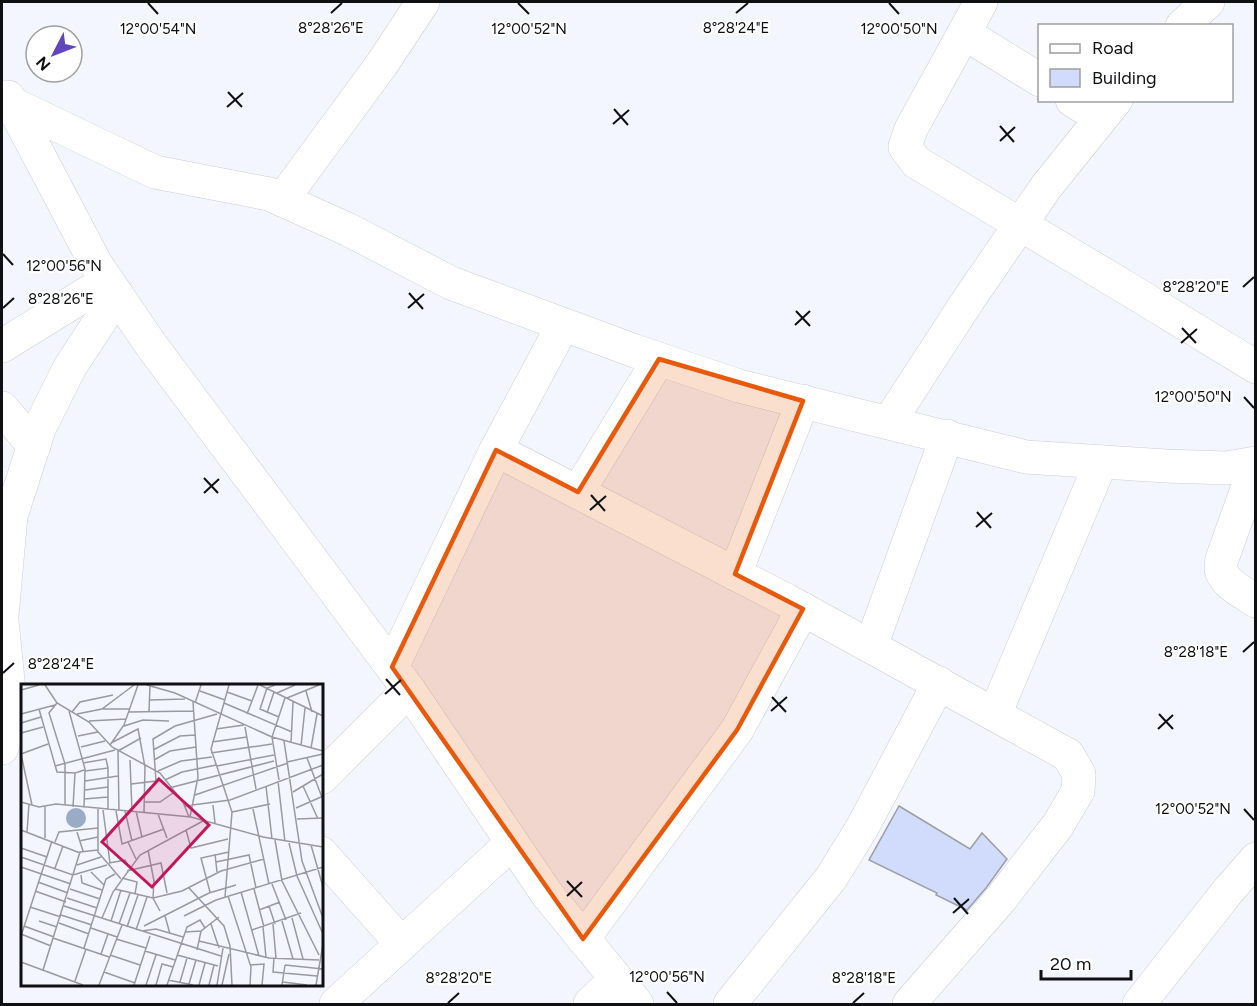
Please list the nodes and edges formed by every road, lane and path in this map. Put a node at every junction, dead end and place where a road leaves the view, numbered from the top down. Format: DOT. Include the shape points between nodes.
graph roads {
  1 [pos="423,2"];
  2 [pos="981,2"];
  3 [pos="1208,2"];
  4 [pos="1184,24"];
  5 [pos="964,33"];
  6 [pos="1038,79"];
  7 [pos="6,94"];
  8 [pos="1080,102"];
  9 [pos="1109,109"];
  10 [pos="282,200"];
  11 [pos="1021,224"];
  12 [pos="112,288"];
  13 [pos="563,325"];
  14 [pos="2,346"];
  15 [pos="659,359"];
  16 [pos="1256,367"];
  17 [pos="803,402"];
  18 [pos="2,408"];
  19 [pos="890,422"];
  20 [pos="947,436"];
  21 [pos="34,446"];
  22 [pos="496,450"];
  23 [pos="1101,462"];
  24 [pos="1256,464"];
  25 [pos="578,492"];
  26 [pos="735,574"];
  27 [pos="1256,601"];
  28 [pos="803,609"];
  29 [pos="2,616"];
  30 [pos="2,621"];
  31 [pos="871,646"];
  32 [pos="400,679"];
  33 [pos="939,683"];
  34 [pos="16,712"];
  35 [pos="995,714"];
  36 [pos="2,748"];
  37 [pos="322,777"];
  38 [pos="512,843"];
  39 [pos="322,855"];
  40 [pos="1256,859"];
  41 [pos="583,939"];
  42 [pos="402,944"];
  43 [pos="616,979"];
  44 [pos="336,1005"];
  45 [pos="590,1005"];
  46 [pos="637,1005"];
  47 [pos="730,1005"];
  48 [pos="909,1005"];
  49 [pos="1140,1005"];
  1 -- 10 [label="street"];
  2 -- 5 [label="street"];
  3 -- 4 [label="street"];
  5 -- 6 [label="street"];
  5 -- 11 [label="street" via="905,147 916,162"];
  7 -- 10 [label="street" via="155,172 269,194"];
  7 -- 12 [label="street"];
  8 -- 9 [label="street"];
  9 -- 11 [label="street"];
  10 -- 13 [label="street" via="451,283"];
  11 -- 16 [label="street"];
  11 -- 19 [label="street"];
  12 -- 14 [label="street"];
  12 -- 21 [label="street" via="39,429"];
  12 -- 32 [label="street"];
  13 -- 15 [label="street"];
  13 -- 22 [label="street"];
  15 -- 17 [label="street"];
  15 -- 25 [label="street"];
  17 -- 19 [label="street"];
  17 -- 26 [label="street"];
  18 -- 21 [label="street"];
  19 -- 20 [label="street"];
  20 -- 23 [label="street" via="1026,457"];
  20 -- 31 [label="street"];
  21 -- 29 [label="street" via="11,516"];
  22 -- 25 [label="street"];
  22 -- 32 [label="street"];
  23 -- 24 [label="street" via="1226,468"];
  23 -- 35 [label="street"];
  24 -- 27 [label="street" via="1221,571 1235,588"];
  25 -- 26 [label="street"];
  26 -- 28 [label="street"];
  28 -- 31 [label="street"];
  28 -- 41 [label="street" via="737,730"];
  30 -- 34 [label="street" via="9,692"];
  31 -- 33 [label="street"];
  32 -- 37 [label="street"];
  32 -- 38 [label="street"];
  33 -- 35 [label="street"];
  33 -- 47 [label="street" via="831,878"];
  34 -- 36 [label="street"];
  35 -- 48 [label="street" via="1068,755 1080,774 1078,791 1058,825 1000,900"];
  38 -- 41 [label="street"];
  38 -- 42 [label="street"];
  39 -- 42 [label="street"];
  40 -- 49 [label="street"];
  41 -- 43 [label="street"];
  42 -- 44 [label="street"];
  43 -- 45 [label="street"];
  43 -- 46 [label="street"];
}
